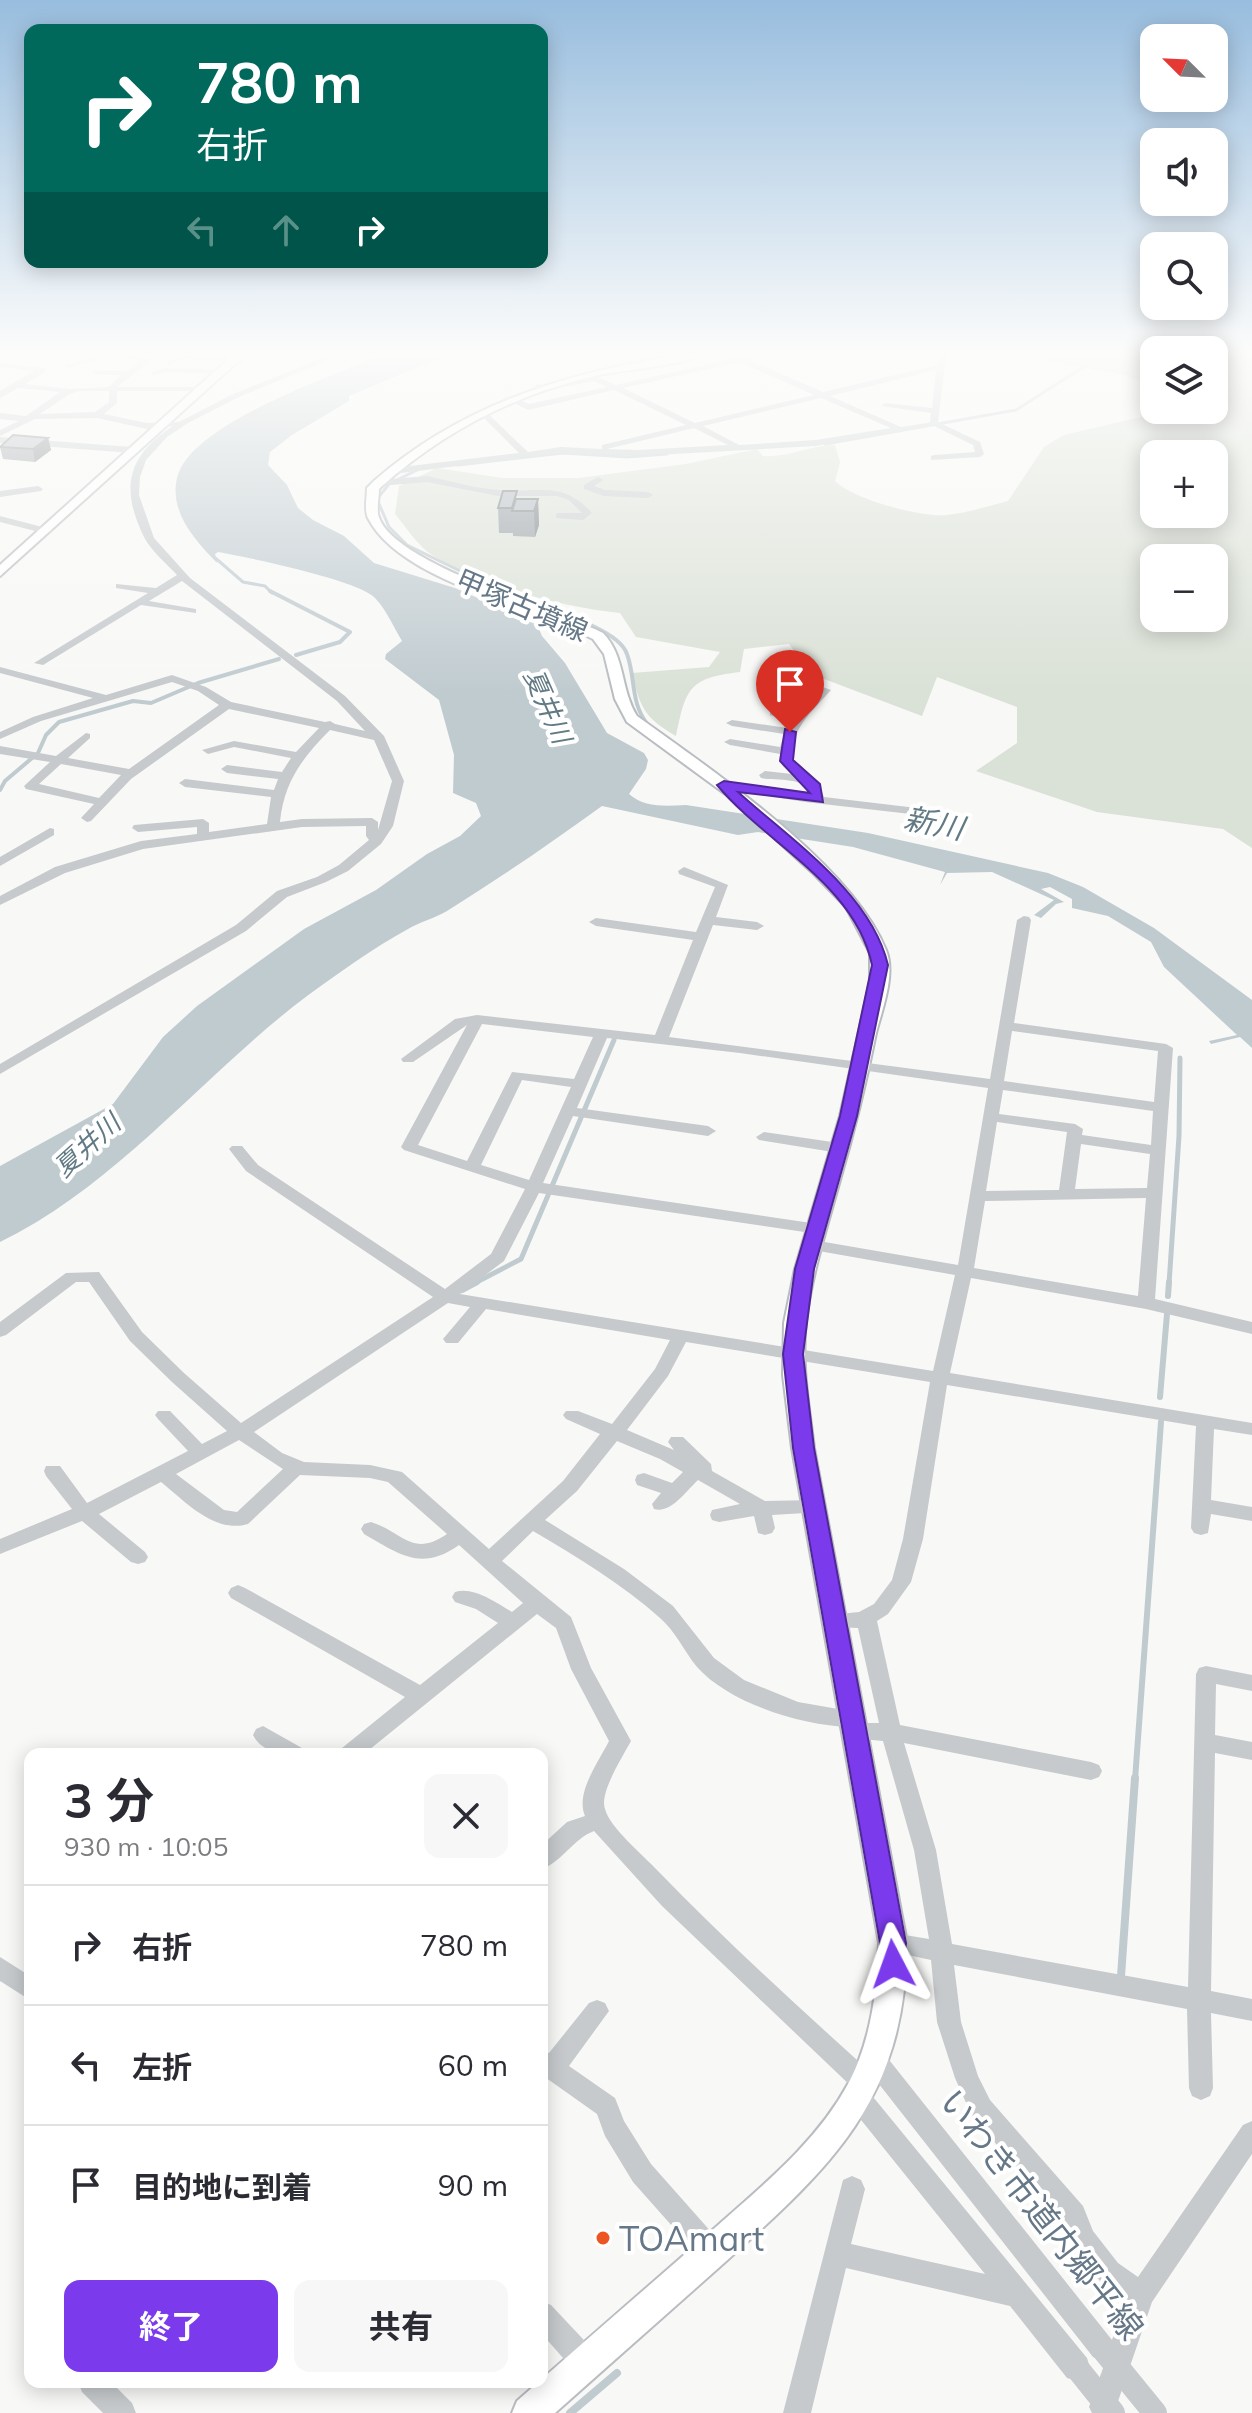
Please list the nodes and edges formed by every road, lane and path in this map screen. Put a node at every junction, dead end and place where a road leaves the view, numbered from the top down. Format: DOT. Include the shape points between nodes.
graph roads {
  1 [pos="113,468"];
  2 [pos="138,468"];
  3 [pos="403,468"];
  4 [pos="455,468"];
  5 [pos="390,479"];
  6 [pos="598,480"];
  7 [pos="590,488"];
  8 [pos="38,489"];
  9 [pos="0,494"];
  10 [pos="648,495"];
  11 [pos="576,502"];
  12 [pos="559,516"];
  13 [pos="0,519"];
  14 [pos="46,531"];
  15 [pos="0,572"];
  16 [pos="181,577"];
  17 [pos="120,586"];
  18 [pos="158,591"];
  19 [pos="140,602"];
  20 [pos="192,611"];
  21 [pos="39,663"];
  22 [pos="3,673"];
  23 [pos="782,676"];
  24 [pos="106,698"];
  25 [pos="227,705"];
  26 [pos="774,713"];
  27 [pos="798,719"];
  28 [pos="732,723"];
  29 [pos="330,724"];
  30 [pos="790,732"];
  31 [pos="0,736"];
  32 [pos="86,736"];
  33 [pos="377,737"];
  34 [pos="730,742"];
  35 [pos="0,750"];
  36 [pos="208,750"];
  37 [pos="787,752"];
  38 [pos="299,756"];
  39 [pos="59,760"];
  40 [pos="227,769"];
  41 [pos="131,773"];
  42 [pos="765,775"];
  43 [pos="286,776"];
  44 [pos="808,780"];
  45 [pos="185,783"];
  46 [pos="728,789"];
  47 [pos="276,794"];
  48 [pos="818,799"];
  49 [pos="101,802"];
  50 [pos="942,815"];
  51 [pos="87,818"];
  52 [pos="273,826"];
  53 [pos="138,828"];
  54 [pos="50,832"];
  55 [pos="203,838"];
  56 [pos="377,841"];
  57 [pos="0,862"];
  58 [pos="684,871"];
  59 [pos="0,884"];
  60 [pos="15,891"];
  61 [pos="0,901"];
  62 [pos="708,920"];
  63 [pos="1024,920"];
  64 [pos="596,922"];
  65 [pos="757,926"];
  66 [pos="701,937"];
  67 [pos="477,1019"];
  68 [pos="1006,1026"];
  69 [pos="602,1033"];
  70 [pos="660,1040"];
  71 [pos="408,1059"];
  72 [pos="860,1066"];
  73 [pos="0,1070"];
  74 [pos="580,1084"];
  75 [pos="996,1086"];
  76 [pos="1042,1092"];
  77 [pos="1162,1108"];
  78 [pos="568,1111"];
  79 [pos="991,1117"];
  80 [pos="1037,1123"];
  81 [pos="708,1131"];
  82 [pos="764,1137"];
  83 [pos="1074,1138"];
  84 [pos="839,1148"];
  85 [pos="237,1149"];
  86 [pos="1158,1151"];
  87 [pos="472,1167"];
  88 [pos="534,1187"];
  89 [pos="1155,1193"];
  90 [pos="1066,1195"];
  91 [pos="977,1196"];
  92 [pos="816,1237"];
  93 [pos="965,1270"];
  94 [pos="445,1297"];
  95 [pos="482,1303"];
  96 [pos="1146,1303"];
  97 [pos="1252,1328"];
  98 [pos="0,1331"];
  99 [pos="680,1336"];
  100 [pos="452,1339"];
  101 [pos="793,1354"];
  102 [pos="940,1377"];
  103 [pos="164,1415"];
  104 [pos="572,1415"];
  105 [pos="1205,1422"];
  106 [pos="1252,1429"];
  107 [pos="242,1431"];
  108 [pos="614,1434"];
  109 [pos="677,1442"];
  110 [pos="201,1454"];
  111 [pos="297,1467"];
  112 [pos="53,1471"];
  113 [pos="164,1474"];
  114 [pos="701,1475"];
  115 [pos="644,1480"];
  116 [pos="1202,1505"];
  117 [pos="815,1507"];
  118 [pos="84,1512"];
  119 [pos="1252,1514"];
  120 [pos="719,1515"];
  121 [pos="763,1518"];
  122 [pos="533,1522"];
  123 [pos="1201,1528"];
  124 [pos="371,1529"];
  125 [pos="460,1535"];
  126 [pos="0,1547"];
  127 [pos="138,1557"];
  128 [pos="489,1561"];
  129 [pos="238,1593"];
  130 [pos="462,1597"];
  131 [pos="537,1603"];
  132 [pos="866,1618"];
  133 [pos="836,1621"];
  134 [pos="513,1623"];
  135 [pos="1252,1683"];
  136 [pos="421,1696"];
  137 [pos="856,1726"];
  138 [pos="892,1732"];
  139 [pos="263,1735"];
  140 [pos="1204,1742"];
  141 [pos="285,1748"];
  142 [pos="356,1748"];
  143 [pos="1252,1751"];
  144 [pos="1091,1771"];
  145 [pos="597,1821"];
  146 [pos="548,1854"];
  147 [pos="893,1943"];
  148 [pos="940,1951"];
  149 [pos="0,1968"];
  150 [pos="24,1985"];
  151 [pos="1199,2000"];
  152 [pos="1252,2010"];
  153 [pos="597,2011"];
  154 [pos="548,2063"];
  155 [pos="548,2065"];
  156 [pos="865,2079"];
  157 [pos="1201,2088"];
  158 [pos="1252,2133"];
  159 [pos="852,2189"];
  160 [pos="712,2252"];
  161 [pos="836,2253"];
  162 [pos="1019,2295"];
  163 [pos="1141,2295"];
  164 [pos="548,2321"];
  165 [pos="587,2364"];
  166 [pos="98,2388"];
  167 [pos="546,2408"];
  168 [pos="122,2413"];
  169 [pos="797,2413"];
  170 [pos="1101,2413"];
  171 [pos="1113,2413"];
  172 [pos="1155,2413"];
  1 -- 14 [label="highway"];
  2 -- 16 [label="street" via="138,516 150,541"];
  3 -- 5 [label="main road"];
  4 -- 5 [label="street"];
  5 -- 11 [label="street" via="498,493 552,492"];
  5 -- 46 [label="main road, 甲塚古墳線" via="370,496 383,534 471,586 598,636 611,656 621,703 632,719"];
  6 -- 7 [label="street"];
  7 -- 10 [label="street"];
  7 -- 11 [label="street"];
  8 -- 9 [label="street"];
  11 -- 12 [label="street" via="586,515"];
  13 -- 14 [label="street"];
  14 -- 15 [label="highway"];
  16 -- 18 [label="street"];
  16 -- 33 [label="street" via="334,691"];
  17 -- 18 [label="street"];
  18 -- 19 [label="street"];
  19 -- 20 [label="street"];
  19 -- 21 [label="street"];
  22 -- 24 [label="street"];
  23 -- 27 [label="street" via="825,690"];
  24 -- 25 [label="street" via="172,678"];
  24 -- 31 [label="street"];
  25 -- 29 [label="street"];
  25 -- 41 [label="street"];
  26 -- 27 [label="street"];
  27 -- 30 [label="street"];
  28 -- 30 [label="street"];
  29 -- 33 [label="street"];
  29 -- 38 [label="street"];
  30 -- 37 [label="street"];
  32 -- 39 [label="street"];
  33 -- 56 [label="street" via="398,775 399,791 397,806"];
  34 -- 37 [label="street"];
  35 -- 39 [label="street"];
  36 -- 38 [label="street" via="234,744"];
  37 -- 44 [label="street" via="789,766"];
  38 -- 43 [label="street"];
  39 -- 41 [label="street"];
  39 -- 49 [label="street" via="30,786"];
  40 -- 43 [label="street"];
  41 -- 49 [label="street"];
  42 -- 44 [label="street"];
  43 -- 47 [label="street"];
  44 -- 48 [label="street" via="819,792"];
  45 -- 47 [label="street"];
  46 -- 48 [label="street"];
  46 -- 72 [label="main road, 甲塚古墳線" via="853,905 879,953 879,982"];
  47 -- 52 [label="street"];
  48 -- 50 [label="street"];
  49 -- 51 [label="street"];
  52 -- 55 [label="street"];
  52 -- 56 [label="street" via="372,822"];
  53 -- 55 [label="street" via="203,823"];
  54 -- 57 [label="street"];
  55 -- 60 [label="street" via="141,845 60,870"];
  56 -- 73 [label="street" via="333,873 280,894 249,923"];
  58 -- 62 [label="street" via="722,885"];
  59 -- 60 [label="street"];
  60 -- 61 [label="street"];
  62 -- 65 [label="street"];
  62 -- 66 [label="street"];
  63 -- 68 [label="street"];
  64 -- 66 [label="street"];
  66 -- 70 [label="street"];
  67 -- 69 [label="street"];
  67 -- 71 [label="street" via="460,1022"];
  67 -- 87 [label="street" via="409,1147"];
  68 -- 75 [label="street"];
  68 -- 77 [label="street" via="1166,1048"];
  69 -- 70 [label="street"];
  69 -- 74 [label="street"];
  70 -- 72 [label="street"];
  72 -- 75 [label="street"];
  72 -- 84 [label="main road, 甲塚古墳線"];
  74 -- 78 [label="street"];
  74 -- 87 [label="street" via="517,1075"];
  75 -- 76 [label="street"];
  75 -- 79 [label="street"];
  76 -- 77 [label="street"];
  76 -- 80 [label="street"];
  77 -- 86 [label="street"];
  78 -- 81 [label="street"];
  78 -- 88 [label="street"];
  79 -- 80 [label="street"];
  79 -- 91 [label="street"];
  80 -- 83 [label="street" via="1075,1129"];
  82 -- 84 [label="street"];
  83 -- 86 [label="street"];
  83 -- 90 [label="street"];
  84 -- 92 [label="main road, 甲塚古墳線"];
  85 -- 94 [label="street" via="252,1168"];
  86 -- 89 [label="street"];
  87 -- 88 [label="street"];
  88 -- 92 [label="street"];
  88 -- 94 [label="street" via="498,1257"];
  89 -- 90 [label="street"];
  89 -- 96 [label="street"];
  90 -- 91 [label="street"];
  91 -- 93 [label="street"];
  92 -- 93 [label="street"];
  92 -- 101 [label="main road, 甲塚古墳線" via="802,1283"];
  93 -- 96 [label="street"];
  93 -- 102 [label="street"];
  94 -- 95 [label="street"];
  94 -- 107 [label="street"];
  95 -- 99 [label="street"];
  95 -- 100 [label="street"];
  96 -- 97 [label="street"];
  98 -- 107 [label="street" via="72,1277 93,1276 156,1357"];
  99 -- 101 [label="street"];
  99 -- 108 [label="street" via="662,1372"];
  101 -- 102 [label="street"];
  101 -- 117 [label="main road, 甲塚古墳線"];
  102 -- 105 [label="street"];
  102 -- 132 [label="street" via="901,1582 881,1609"];
  103 -- 110 [label="street"];
  104 -- 108 [label="street"];
  105 -- 106 [label="street"];
  105 -- 116 [label="street"];
  107 -- 110 [label="street"];
  107 -- 111 [label="street"];
  108 -- 114 [label="street" via="666,1454"];
  108 -- 122 [label="street"];
  109 -- 114 [label="street" via="706,1471"];
  110 -- 113 [label="street"];
  111 -- 113 [label="street" via="241,1519 219,1517"];
  111 -- 125 [label="street" via="377,1470 395,1477"];
  112 -- 118 [label="street"];
  113 -- 118 [label="street"];
  114 -- 115 [label="street" via="668,1498"];
  114 -- 121 [label="street"];
  116 -- 119 [label="street"];
  116 -- 123 [label="street"];
  117 -- 121 [label="street"];
  117 -- 133 [label="main road, 甲塚古墳線"];
  118 -- 126 [label="street"];
  118 -- 127 [label="street"];
  120 -- 121 [label="street"];
  122 -- 128 [label="street"];
  122 -- 137 [label="street" via="599,1561 669,1613 698,1653 724,1677 787,1706"];
  124 -- 125 [label="street" via="421,1554 438,1552"];
  125 -- 128 [label="street"];
  128 -- 131 [label="street"];
  129 -- 136 [label="street"];
  130 -- 134 [label="street"];
  131 -- 134 [label="street"];
  131 -- 145 [label="street" via="564,1623 581,1669 620,1741 596,1794"];
  132 -- 133 [label="street"];
  132 -- 138 [label="street"];
  133 -- 137 [label="main road, 甲塚古墳線"];
  134 -- 136 [label="street"];
  135 -- 140 [label="street" via="1206,1674"];
  136 -- 142 [label="street"];
  137 -- 138 [label="street"];
  137 -- 147 [label="main road, 甲塚古墳線"];
  138 -- 144 [label="street"];
  138 -- 148 [label="street" via="925,1850"];
  139 -- 141 [label="street"];
  140 -- 143 [label="street"];
  140 -- 151 [label="street"];
  145 -- 146 [label="street" via="575,1829"];
  145 -- 156 [label="street" via="648,1876"];
  147 -- 148 [label="street"];
  147 -- 156 [label="main road, 甲塚古墳線" via="887,2020"];
  148 -- 151 [label="street"];
  148 -- 163 [label="street" via="949,2022 981,2108 1074,2215 1084,2240 1109,2272"];
  149 -- 150 [label="street"];
  151 -- 152 [label="street"];
  151 -- 157 [label="street"];
  153 -- 154 [label="street"];
  155 -- 160 [label="street" via="606,2106 642,2173"];
  156 -- 160 [label="main road, 甲塚古墳線" via="828,2141"];
  156 -- 162 [label="street"];
  156 -- 172 [label="street, いわき市道内郷平線, bridge"];
  158 -- 163 [label="street"];
  159 -- 161 [label="street"];
  160 -- 165 [label="main road, 甲塚古墳線"];
  161 -- 162 [label="street"];
  161 -- 169 [label="street"];
  162 -- 171 [label="street, bridge"];
  163 -- 170 [label="street"];
  164 -- 165 [label="street"];
  165 -- 167 [label="main road, 甲塚古墳線"];
  166 -- 168 [label="street"];
}
